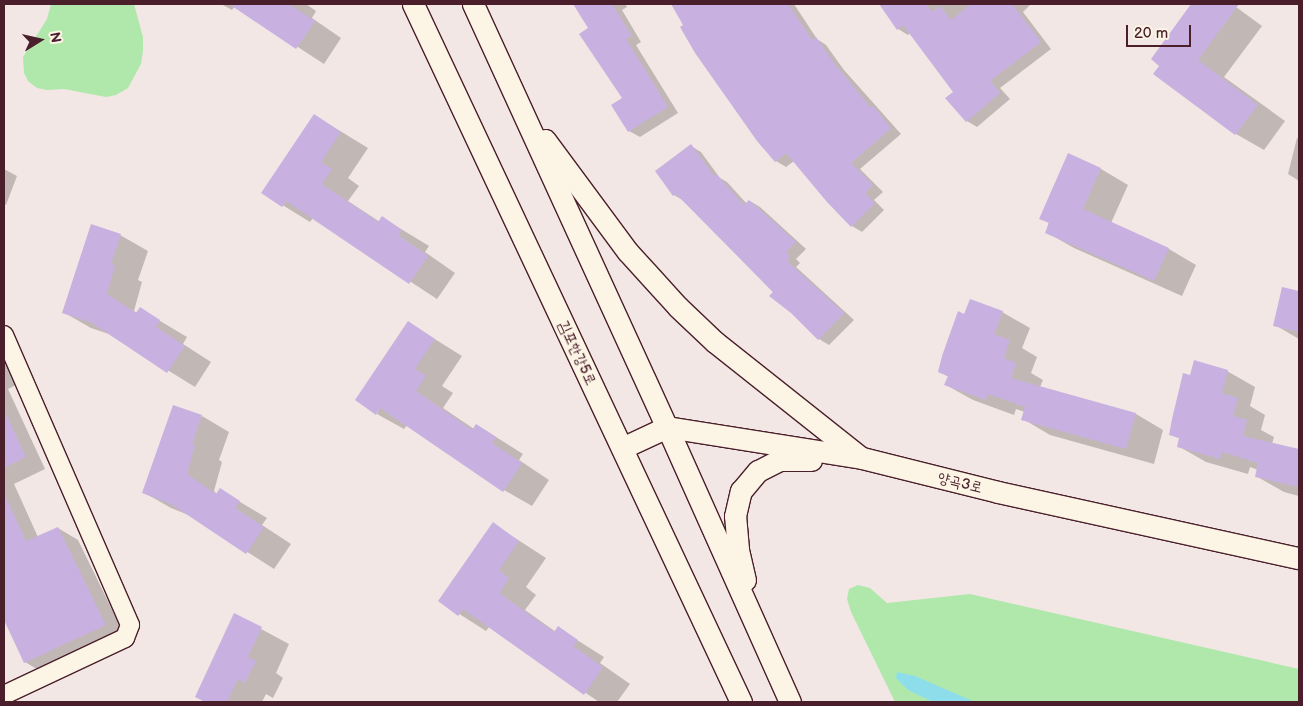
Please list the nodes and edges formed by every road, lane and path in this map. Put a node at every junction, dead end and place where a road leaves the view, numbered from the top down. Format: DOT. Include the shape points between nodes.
graph roads {
  1 [pos="413,4"];
  2 [pos="473,4"];
  3 [pos="518,102"];
  4 [pos="4,335"];
  5 [pos="668,427"];
  6 [pos="622,448"];
  7 [pos="862,458"];
  8 [pos="1299,558"];
  9 [pos="756,629"];
  10 [pos="4,695"];
  11 [pos="741,702"];
  12 [pos="790,702"];
  1 -- 6 [label="street, 김포한강5로"];
  2 -- 3 [label="street"];
  3 -- 5 [label="street"];
  3 -- 7 [label="street" via="628,252 678,307 715,342"];
  4 -- 10 [label="street" via="130,625 125,638"];
  5 -- 6 [label="street"];
  5 -- 7 [label="street, 양곡3로"];
  5 -- 9 [label="street"];
  6 -- 11 [label="street, 김포한강5로"];
  7 -- 8 [label="street, 양곡3로" via="998,492"];
  7 -- 9 [label="street" via="780,460 758,471 741,491 735,516 738,549"];
  9 -- 12 [label="street"];
}
